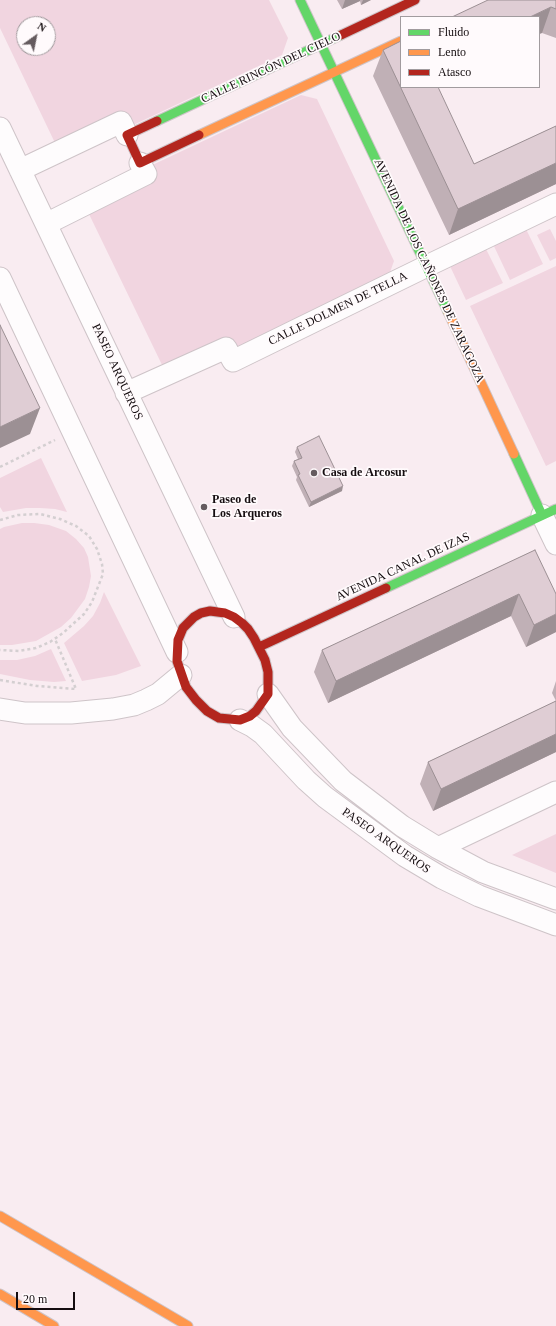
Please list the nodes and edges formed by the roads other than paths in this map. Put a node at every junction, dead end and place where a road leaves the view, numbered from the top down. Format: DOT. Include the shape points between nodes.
graph roads {
  1 [pos="300,0"];
  2 [pos="415,0"];
  3 [pos="400,41"];
  4 [pos="321,44"];
  5 [pos="335,72"];
  6 [pos="0,128"];
  7 [pos="127,135"];
  8 [pos="140,163"];
  9 [pos="20,170"];
  10 [pos="556,204"];
  11 [pos="46,224"];
  12 [pos="427,266"];
  13 [pos="0,278"];
  14 [pos="126,392"];
  15 [pos="549,512"];
  16 [pos="556,544"];
  17 [pos="234,617"];
  18 [pos="260,647"];
  19 [pos="177,652"];
  20 [pos="181,675"];
  21 [pos="268,694"];
  22 [pos="0,709"];
  23 [pos="240,720"];
  24 [pos="556,792"];
  25 [pos="438,848"];
  26 [pos="556,899"];
  27 [pos="556,925"];
  28 [pos="0,1216"];
  29 [pos="0,1294"];
  30 [pos="54,1326"];
  31 [pos="188,1326"];
  1 -- 4 [label="main road, AVENIDA DE LOS CAÑONES DE ZARAGOZA"];
  2 -- 4 [label="main road, CALLE RINCÓN DEL CIELO"];
  3 -- 5 [label="main road"];
  4 -- 5 [label="main road, AVENIDA DE LOS CAÑONES DE ZARAGOZA"];
  4 -- 7 [label="main road, CALLE RINCÓN DEL CIELO"];
  5 -- 8 [label="main road"];
  5 -- 12 [label="main road, AVENIDA DE LOS CAÑONES DE ZARAGOZA"];
  6 -- 9 [label="street, PASEO ARQUEROS"];
  7 -- 8 [label="main road"];
  7 -- 9 [label="street" via="121,122"];
  8 -- 11 [label="street" via="146,174"];
  9 -- 11 [label="street, PASEO ARQUEROS"];
  10 -- 12 [label="street, CALLE DOLMEN DE TELLA"];
  11 -- 14 [label="street, PASEO ARQUEROS"];
  12 -- 14 [label="street, CALLE DOLMEN DE TELLA" via="233,361 226,348"];
  12 -- 15 [label="main road, AVENIDA DE LOS CAÑONES DE ZARAGOZA"];
  13 -- 19 [label="street"];
  14 -- 17 [label="street, PASEO ARQUEROS"];
  15 -- 16 [label="street, AVENIDA DE LOS CAÑONES DE ZARAGOZA"];
  15 -- 18 [label="main road, AVENIDA CANAL DE IZAS"];
  17 -- 18 [label="main road" via="248,629"];
  17 -- 19 [label="main road" via="218,611 200,613 184,628 178,640"];
  18 -- 21 [label="main road" via="268,672"];
  19 -- 20 [label="main road"];
  20 -- 22 [label="street" via="158,694 134,705 71,713 25,713"];
  20 -- 23 [label="main road" via="186,687 207,711 219,718"];
  21 -- 23 [label="main road" via="256,711"];
  21 -- 25 [label="street, PASEO ARQUEROS" via="292,728 343,781 402,826"];
  23 -- 27 [label="street, PASEO ARQUEROS" via="263,734 324,797 405,856 479,896"];
  24 -- 25 [label="street"];
  25 -- 26 [label="street, PASEO ARQUEROS" via="483,872"];
  28 -- 31 [label="main road"];
  29 -- 30 [label="main road"];
}
